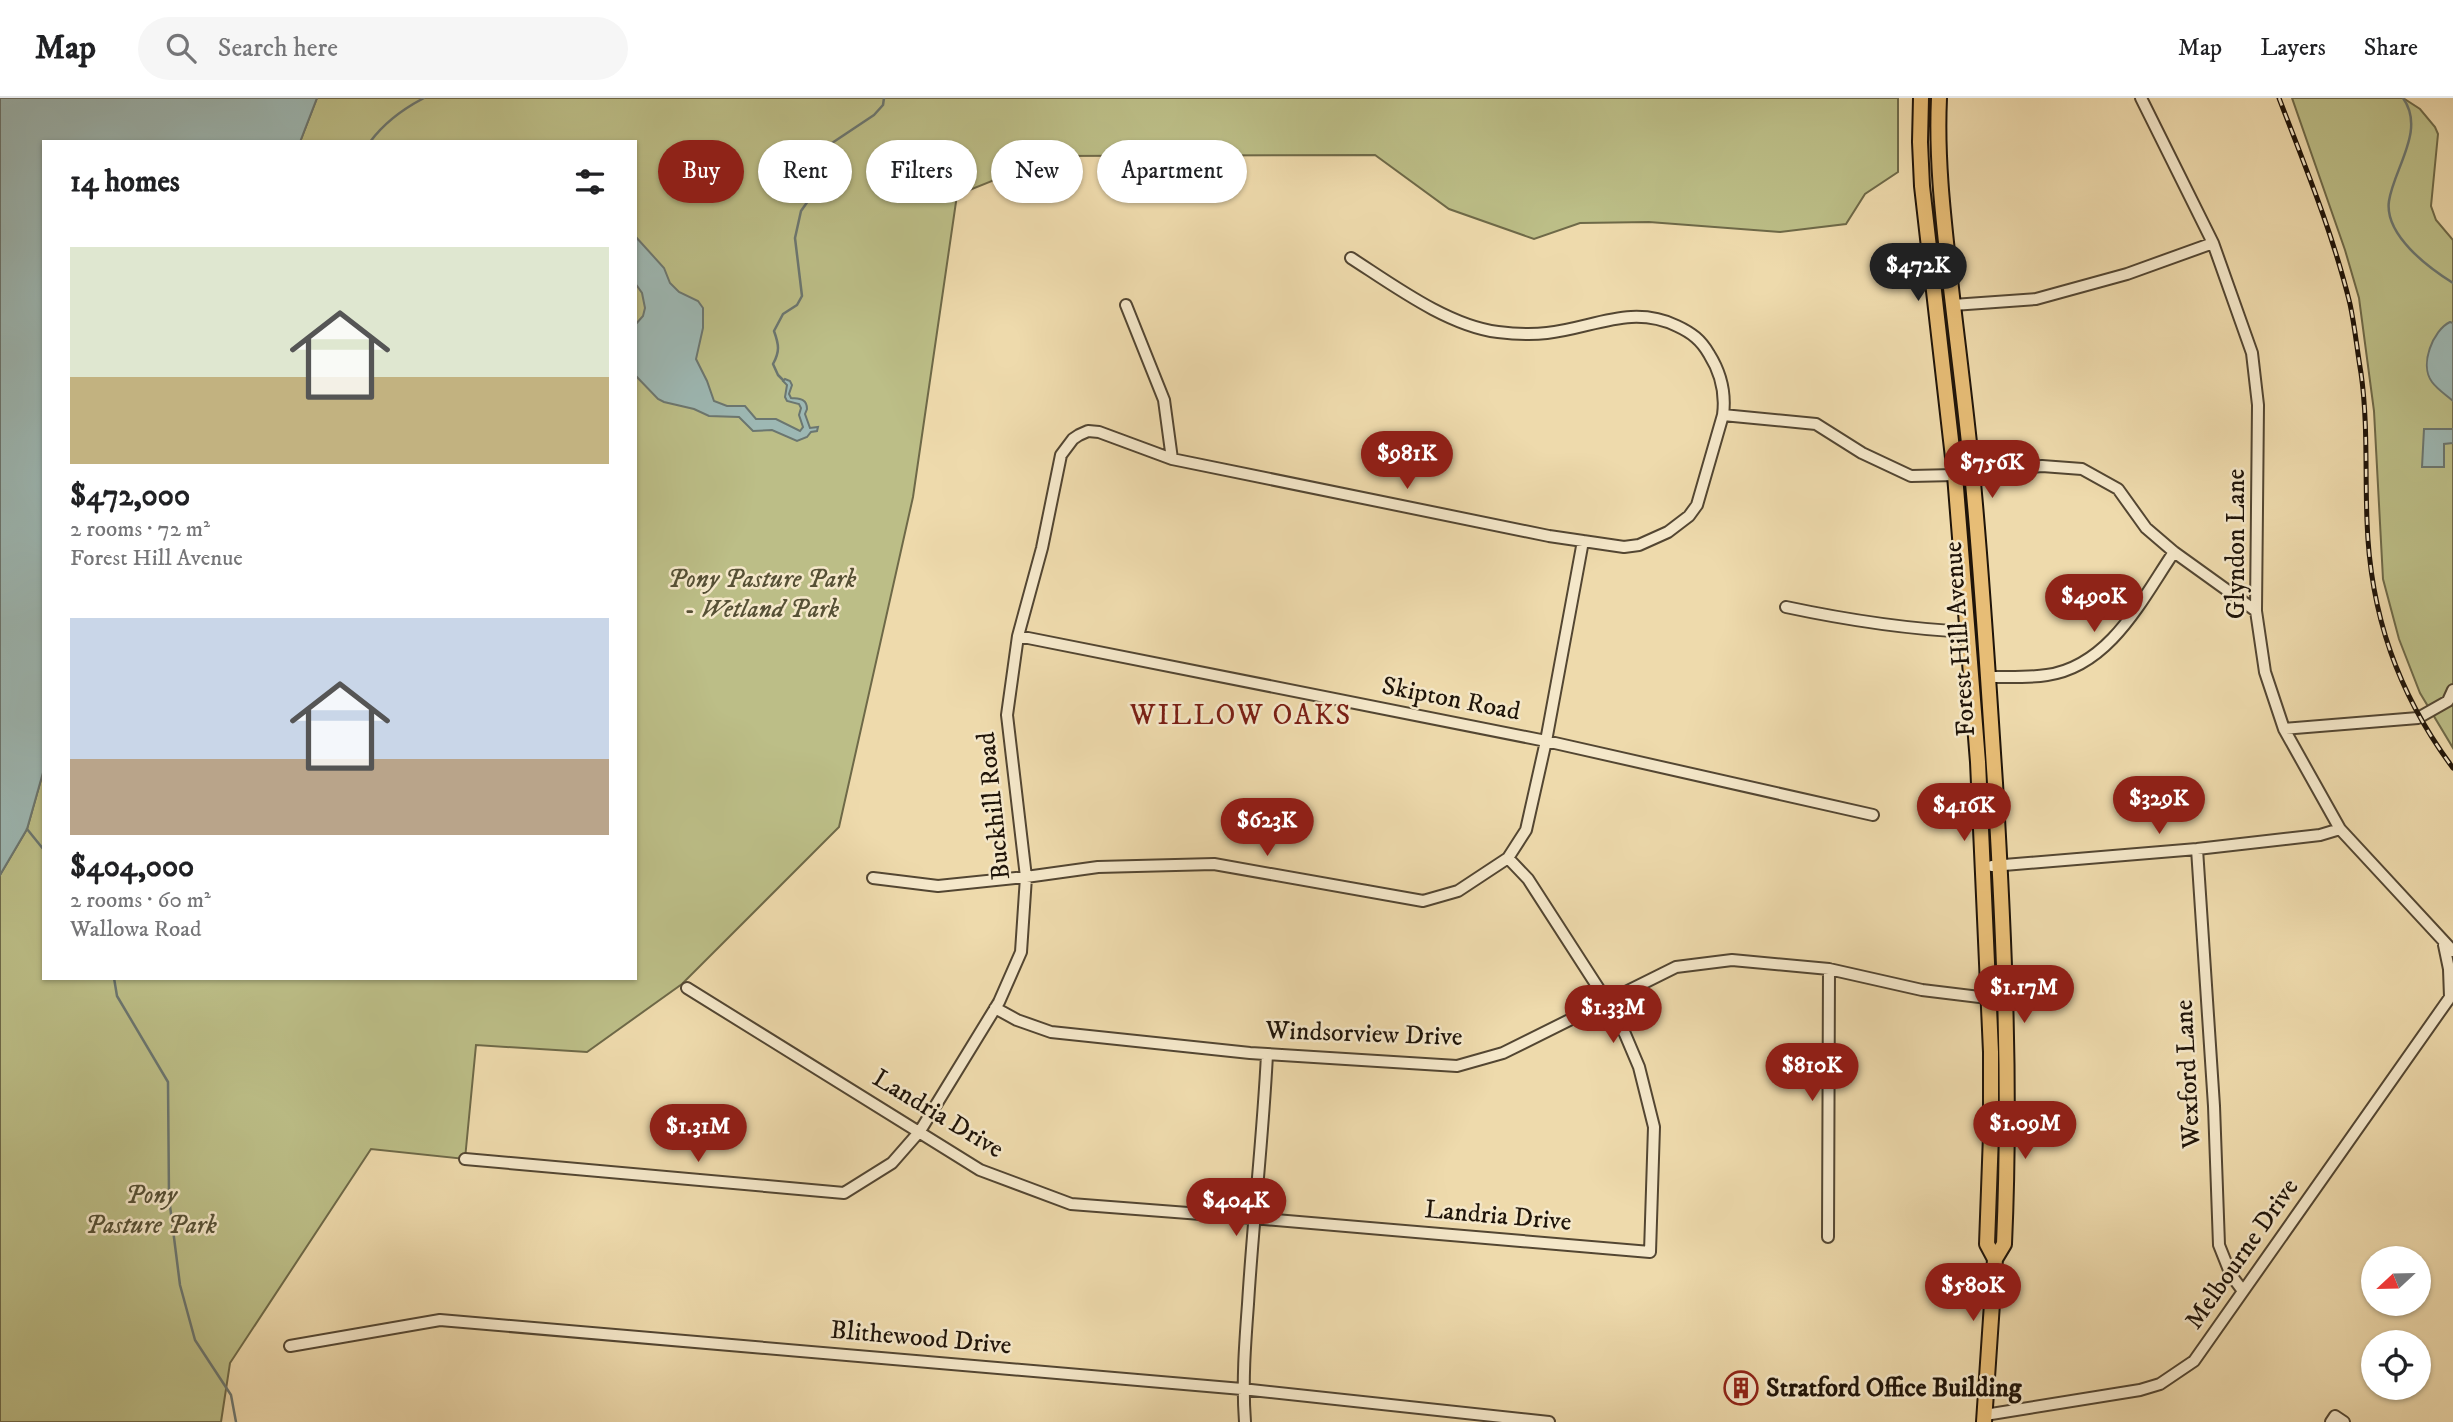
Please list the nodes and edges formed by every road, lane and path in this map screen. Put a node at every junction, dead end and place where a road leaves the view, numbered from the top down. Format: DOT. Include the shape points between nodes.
graph roads {
  1 [pos="1922,98"];
  2 [pos="1939,98"];
  3 [pos="2141,98"];
  4 [pos="2213,243"];
  5 [pos="1351,258"];
  6 [pos="1126,305"];
  7 [pos="1953,305"];
  8 [pos="1723,415"];
  9 [pos="1172,459"];
  10 [pos="1972,473"];
  11 [pos="1955,475"];
  12 [pos="1583,541"];
  13 [pos="2174,552"];
  14 [pos="1786,607"];
  15 [pos="2256,611"];
  16 [pos="1968,632"];
  17 [pos="1018,636"];
  18 [pos="1988,677"];
  19 [pos="2453,690"];
  20 [pos="2284,729"];
  21 [pos="1546,741"];
  22 [pos="1874,815"];
  23 [pos="2340,829"];
  24 [pos="2197,849"];
  25 [pos="1508,858"];
  26 [pos="2000,866"];
  27 [pos="1983,867"];
  28 [pos="1026,877"];
  29 [pos="873,878"];
  30 [pos="2443,941"];
  31 [pos="2453,951"];
  32 [pos="1829,969"];
  33 [pos="687,988"];
  34 [pos="2452,995"];
  35 [pos="1988,998"];
  36 [pos="2006,1000"];
  37 [pos="1608,1003"];
  38 [pos="995,1008"];
  39 [pos="1267,1054"];
  40 [pos="920,1131"];
  41 [pos="465,1159"];
  42 [pos="1253,1218"];
  43 [pos="1828,1237"];
  44 [pos="1994,1259"];
  45 [pos="2243,1290"];
  46 [pos="290,1346"];
  47 [pos="1242,1389"];
  48 [pos="1984,1419"];
  49 [pos="1245,1422"];
  50 [pos="1549,1422"];
  51 [pos="2330,1422"];
  52 [pos="2344,1422"];
  1 -- 11 [label="main road, Forest Hill Avenue" via="1922,186"];
  2 -- 7 [label="main road, Forest Hill Avenue" via="1939,185"];
  3 -- 4 [label="street, Glyndon Lane"];
  4 -- 7 [label="street" via="2127,274 2036,299"];
  4 -- 15 [label="street, Glyndon Lane" via="2252,353 2258,405"];
  5 -- 8 [label="street" via="1438,312 1496,332 1547,333 1635,316 1673,324 1702,342 1711,356 1723,386"];
  6 -- 9 [label="street" via="1164,400"];
  7 -- 10 [label="main road, Forest Hill Avenue"];
  8 -- 11 [label="street" via="1816,424 1911,476"];
  8 -- 12 [label="street" via="1697,505 1689,516 1639,545"];
  9 -- 12 [label="street"];
  9 -- 17 [label="street, Buckhill Road" via="1099,432 1088,431 1073,439 1061,455"];
  10 -- 11 [label="street"];
  10 -- 13 [label="street" via="2042,466 2082,469 2118,489 2146,528"];
  10 -- 18 [label="main road, Forest Hill Avenue"];
  11 -- 16 [label="main road, Forest Hill Avenue"];
  12 -- 21 [label="street"];
  13 -- 15 [label="street"];
  13 -- 18 [label="street" via="2118,634 2081,665 2048,675"];
  14 -- 16 [label="street" via="1903,628"];
  15 -- 20 [label="street, Glyndon Lane" via="2265,672"];
  16 -- 27 [label="main road, Forest Hill Avenue"];
  17 -- 21 [label="street, Skipton Road"];
  17 -- 28 [label="street, Buckhill Road" via="1007,715"];
  18 -- 26 [label="main road, Forest Hill Avenue"];
  19 -- 20 [label="street" via="2448,701 2418,718"];
  20 -- 23 [label="street, Glyndon Lane"];
  21 -- 22 [label="street, Skipton Road"];
  21 -- 25 [label="street" via="1526,830"];
  23 -- 24 [label="street"];
  23 -- 30 [label="street, Glyndon Lane"];
  24 -- 26 [label="street"];
  24 -- 45 [label="street, Wexford Lane" via="2219,1245 2231,1275"];
  25 -- 28 [label="street" via="1458,891 1423,901 1214,864 1098,867"];
  25 -- 37 [label="street" via="1528,879"];
  26 -- 27 [label="street"];
  26 -- 36 [label="main road, Forest Hill Avenue"];
  27 -- 35 [label="main road, Forest Hill Avenue"];
  28 -- 29 [label="street" via="938,886"];
  28 -- 38 [label="street, Buckhill Road" via="1021,952"];
  30 -- 31 [label="street, Glyndon Lane"];
  30 -- 34 [label="street"];
  32 -- 35 [label="street, Windsorview Drive" via="1922,990"];
  32 -- 37 [label="street, Windsorview Drive" via="1732,960 1676,967"];
  32 -- 43 [label="street"];
  33 -- 40 [label="street, Landria Drive"];
  34 -- 45 [label="street, Melbourne Drive"];
  35 -- 36 [label="street, Windsorview Drive"];
  35 -- 44 [label="main road, Forest Hill Avenue" via="1992,1103 1987,1244"];
  36 -- 44 [label="main road, Forest Hill Avenue" via="2007,1182 2004,1244"];
  37 -- 39 [label="street, Windsorview Drive" via="1503,1053 1458,1066"];
  37 -- 42 [label="street, Landria Drive" via="1639,1067 1654,1127 1650,1252"];
  38 -- 39 [label="street, Windsorview Drive" via="1051,1032"];
  38 -- 40 [label="street, Buckhill Road"];
  39 -- 42 [label="street"];
  40 -- 41 [label="street, Buckhill Road" via="892,1163 844,1193"];
  40 -- 42 [label="street, Landria Drive" via="980,1170 1071,1204"];
  42 -- 47 [label="street"];
  44 -- 48 [label="main road, Forest Hill Avenue"];
  45 -- 48 [label="street, Melbourne Drive" via="2194,1361 2160,1384"];
  46 -- 47 [label="street, Blithewood Drive" via="440,1320"];
  47 -- 49 [label="street"];
  47 -- 50 [label="street, Blithewood Drive"];
  51 -- 52 [label="street" via="2335,1416"];
}
